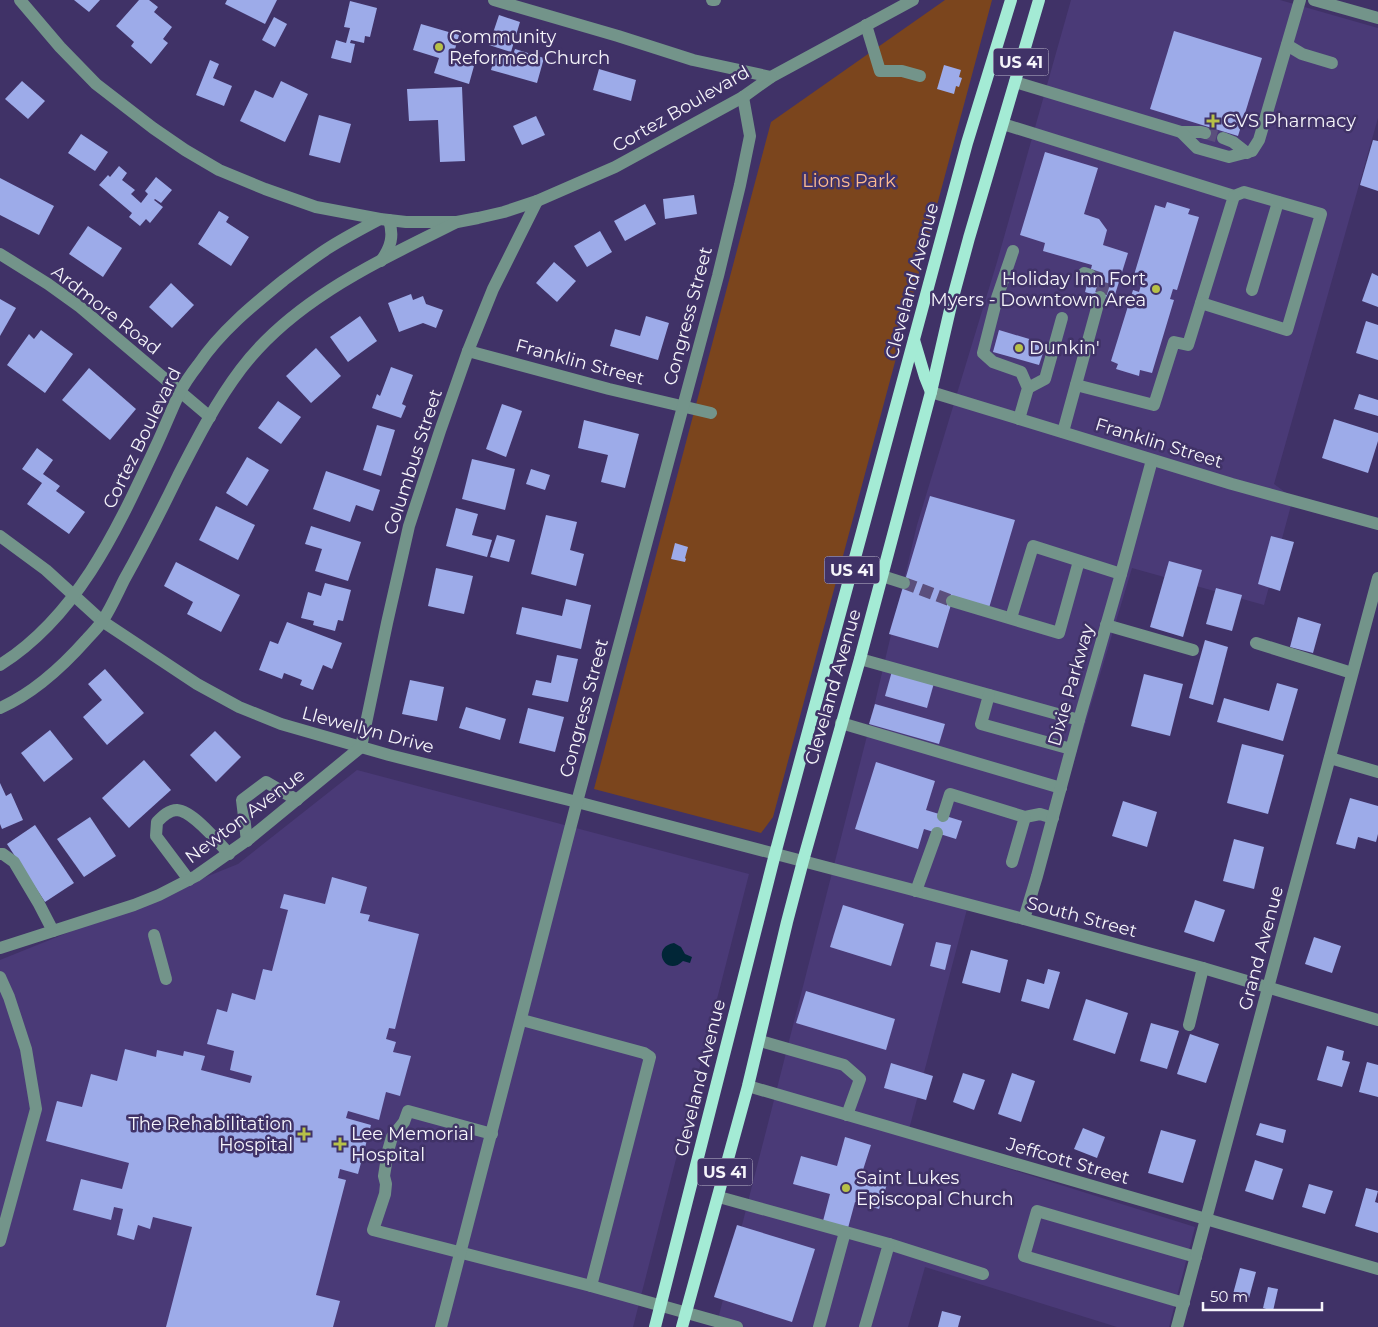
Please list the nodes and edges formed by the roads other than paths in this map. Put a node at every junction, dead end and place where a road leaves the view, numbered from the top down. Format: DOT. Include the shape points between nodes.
graph roads {
  1 [pos="20,0"];
  2 [pos="494,0"];
  3 [pos="912,0"];
  4 [pos="1011,0"];
  5 [pos="1039,0"];
  6 [pos="1300,0"];
  7 [pos="1314,0"];
  8 [pos="1340,4"];
  9 [pos="1378,18"];
  10 [pos="866,25"];
  11 [pos="1288,45"];
  12 [pos="1332,63"];
  13 [pos="772,76"];
  14 [pos="920,76"];
  15 [pos="1015,82"];
  16 [pos="743,96"];
  17 [pos="1003,124"];
  18 [pos="1181,132"];
  19 [pos="1205,133"];
  20 [pos="1223,138"];
  21 [pos="1247,153"];
  22 [pos="1234,196"];
  23 [pos="537,201"];
  24 [pos="1278,202"];
  25 [pos="384,220"];
  26 [pos="457,222"];
  27 [pos="1013,251"];
  28 [pos="0,254"];
  29 [pos="379,262"];
  30 [pos="1252,290"];
  31 [pos="1100,297"];
  32 [pos="1202,303"];
  33 [pos="1062,318"];
  34 [pos="914,340"];
  35 [pos="468,351"];
  36 [pos="1076,385"];
  37 [pos="1028,388"];
  38 [pos="931,392"];
  39 [pos="180,393"];
  40 [pos="682,407"];
  41 [pos="711,413"];
  42 [pos="210,417"];
  43 [pos="1019,419"];
  44 [pos="1063,432"];
  45 [pos="1152,460"];
  46 [pos="1378,524"];
  47 [pos="0,536"];
  48 [pos="1079,561"];
  49 [pos="1121,574"];
  50 [pos="882,576"];
  51 [pos="1378,578"];
  52 [pos="904,583"];
  53 [pos="74,595"];
  54 [pos="952,601"];
  55 [pos="1011,618"];
  56 [pos="102,621"];
  57 [pos="1106,625"];
  58 [pos="1256,643"];
  59 [pos="1193,650"];
  60 [pos="860,659"];
  61 [pos="0,665"];
  62 [pos="1352,673"];
  63 [pos="989,695"];
  64 [pos="0,708"];
  65 [pos="1078,720"];
  66 [pos="841,723"];
  67 [pos="361,747"];
  68 [pos="1071,749"];
  69 [pos="1330,758"];
  70 [pos="1378,772"];
  71 [pos="1061,788"];
  72 [pos="297,800"];
  73 [pos="577,802"];
  74 [pos="943,816"];
  75 [pos="1025,817"];
  76 [pos="1052,818"];
  77 [pos="936,836"];
  78 [pos="247,841"];
  79 [pos="0,854"];
  80 [pos="229,854"];
  81 [pos="775,854"];
  82 [pos="803,861"];
  83 [pos="1012,862"];
  84 [pos="189,880"];
  85 [pos="916,891"];
  86 [pos="1024,920"];
  87 [pos="53,931"];
  88 [pos="154,935"];
  89 [pos="0,948"];
  90 [pos="1203,968"];
  91 [pos="0,977"];
  92 [pos="166,979"];
  93 [pos="1269,987"];
  94 [pos="522,1020"];
  95 [pos="1378,1020"];
  96 [pos="1189,1025"];
  97 [pos="760,1041"];
  98 [pos="748,1086"];
  99 [pos="847,1115"];
  100 [pos="492,1134"];
  101 [pos="719,1196"];
  102 [pos="1206,1218"];
  103 [pos="845,1232"];
  104 [pos="0,1241"];
  105 [pos="889,1244"];
  106 [pos="461,1254"];
  107 [pos="1196,1257"];
  108 [pos="1378,1269"];
  109 [pos="983,1274"];
  110 [pos="591,1286"];
  111 [pos="1184,1303"];
  112 [pos="661,1305"];
  113 [pos="686,1312"];
  114 [pos="442,1327"];
  115 [pos="655,1327"];
  116 [pos="682,1327"];
  117 [pos="737,1327"];
  118 [pos="818,1327"];
  119 [pos="865,1327"];
  120 [pos="1177,1327"];
  1 -- 25 [label="street" via="96,84 184,150 265,190 316,207"];
  2 -- 13 [label="street" via="693,60"];
  3 -- 10 [label="street, Cortez Boulevard"];
  4 -- 34 [label="main road, Cleveland Avenue / US 41" via="967,143"];
  5 -- 15 [label="main road, Cleveland Avenue / US 41"];
  6 -- 11 [label="street"];
  7 -- 8 [label="street"];
  8 -- 9 [label="street"];
  10 -- 13 [label="street, Cortez Boulevard"];
  10 -- 14 [label="street" via="880,71 902,71"];
  11 -- 12 [label="street" via="1302,54"];
  11 -- 21 [label="street" via="1258,140 1252,151"];
  13 -- 16 [label="street, Cortez Boulevard"];
  15 -- 17 [label="main road, Cleveland Avenue / US 41"];
  15 -- 18 [label="street"];
  16 -- 23 [label="street, Cortez Boulevard" via="615,167"];
  16 -- 40 [label="street, Congress Street" via="750,136 718,276"];
  17 -- 22 [label="street"];
  17 -- 38 [label="main road, Cleveland Avenue / US 41" via="962,265"];
  18 -- 19 [label="street"];
  18 -- 21 [label="street" via="1197,148 1229,157"];
  20 -- 21 [label="street"];
  22 -- 24 [label="street" via="1244,192"];
  22 -- 32 [label="street"];
  23 -- 26 [label="street, Cortez Boulevard"];
  23 -- 35 [label="street, Columbus Street" via="492,289"];
  24 -- 30 [label="street"];
  24 -- 32 [label="street" via="1321,214 1287,330"];
  25 -- 26 [label="street, Cortez Boulevard"];
  25 -- 29 [label="street" via="392,230 391,242 388,252"];
  25 -- 39 [label="street, Cortez Boulevard" via="330,246 256,303 214,343"];
  26 -- 29 [label="street, Cortez Boulevard"];
  27 -- 37 [label="street" via="983,353 992,362 1021,372"];
  28 -- 39 [label="street, Ardmore Road" via="80,307"];
  29 -- 42 [label="street, Cortez Boulevard" via="311,303 264,342 231,382"];
  31 -- 36 [label="street"];
  32 -- 36 [label="street" via="1188,345 1174,342 1154,405"];
  33 -- 37 [label="street" via="1044,379"];
  34 -- 38 [label="main road"];
  34 -- 81 [label="main road, Cleveland Avenue / US 41"];
  35 -- 40 [label="street, Franklin Street"];
  35 -- 67 [label="street, Columbus Street" via="409,526"];
  36 -- 44 [label="street"];
  37 -- 43 [label="street"];
  38 -- 43 [label="street, Franklin Street"];
  38 -- 50 [label="main road, Cleveland Avenue / US 41"];
  39 -- 42 [label="street, Ardmore Road"];
  39 -- 53 [label="street, Cortez Boulevard" via="117,527"];
  40 -- 41 [label="street, Franklin Street"];
  40 -- 73 [label="street, Congress Street"];
  42 -- 56 [label="street, Cortez Boulevard"];
  43 -- 44 [label="street, Franklin Street"];
  44 -- 45 [label="street, Franklin Street"];
  45 -- 46 [label="street, Franklin Street"];
  45 -- 49 [label="street, Dixie Parkway"];
  47 -- 53 [label="street, Llewellyn Drive"];
  48 -- 49 [label="street"];
  48 -- 55 [label="street" via="1033,546"];
  48 -- 55 [label="street" via="1059,633"];
  49 -- 57 [label="street, Dixie Parkway"];
  50 -- 52 [label="street"];
  50 -- 60 [label="main road, Cleveland Avenue / US 41"];
  51 -- 62 [label="street, Grand Avenue"];
  53 -- 56 [label="street, Llewellyn Drive"];
  53 -- 61 [label="street, Cortez Boulevard" via="39,634"];
  54 -- 55 [label="street"];
  56 -- 64 [label="street, Cortez Boulevard" via="71,657 46,679"];
  56 -- 67 [label="street, Llewellyn Drive" via="197,684 239,707 281,724"];
  57 -- 59 [label="street"];
  57 -- 65 [label="street, Dixie Parkway"];
  58 -- 62 [label="street"];
  60 -- 63 [label="street"];
  60 -- 66 [label="main road, Cleveland Avenue / US 41"];
  62 -- 69 [label="street, Grand Avenue"];
  63 -- 65 [label="street"];
  63 -- 68 [label="street" via="981,724"];
  65 -- 68 [label="street, Dixie Parkway"];
  66 -- 71 [label="street"];
  66 -- 82 [label="main road, Cleveland Avenue / US 41"];
  67 -- 72 [label="street, Newton Avenue"];
  67 -- 73 [label="street, Llewellyn Drive"];
  68 -- 71 [label="street, Dixie Parkway"];
  69 -- 70 [label="street"];
  69 -- 93 [label="street, Grand Avenue"];
  71 -- 76 [label="street, Dixie Parkway"];
  72 -- 78 [label="street, Newton Avenue"];
  72 -- 78 [label="street" via="266,782 242,800"];
  73 -- 81 [label="street, Llewellyn Drive"];
  73 -- 94 [label="street, Congress Street"];
  74 -- 75 [label="street" via="950,794"];
  75 -- 76 [label="street" via="1040,814"];
  75 -- 83 [label="street"];
  76 -- 86 [label="street, Dixie Parkway"];
  77 -- 85 [label="street"];
  78 -- 80 [label="street, Newton Avenue"];
  79 -- 87 [label="street" via="14,862"];
  80 -- 84 [label="street, Newton Avenue"];
  80 -- 84 [label="street" via="198,821 178,810 168,812 157,822 156,836"];
  81 -- 82 [label="street, South Street"];
  81 -- 112 [label="main road, Cleveland Avenue / US 41"];
  82 -- 85 [label="street, South Street"];
  82 -- 97 [label="main road, Cleveland Avenue / US 41"];
  84 -- 87 [label="street, Newton Avenue" via="134,905"];
  85 -- 86 [label="street, South Street"];
  86 -- 90 [label="street, South Street"];
  87 -- 89 [label="street, Newton Avenue"];
  88 -- 92 [label="street"];
  90 -- 93 [label="street, South Street"];
  90 -- 96 [label="street"];
  91 -- 104 [label="street" via="26,1050 36,1109"];
  93 -- 95 [label="street, South Street"];
  93 -- 102 [label="street, Grand Avenue"];
  94 -- 100 [label="street, Congress Street"];
  94 -- 110 [label="street" via="650,1057"];
  97 -- 98 [label="main road, Cleveland Avenue / US 41"];
  97 -- 99 [label="street" via="844,1065 860,1079"];
  98 -- 99 [label="street, Jeffcott Street"];
  98 -- 101 [label="main road, Cleveland Avenue / US 41"];
  99 -- 102 [label="street, Jeffcott Street"];
  100 -- 106 [label="street, Congress Street"];
  100 -- 106 [label="street" via="408,1111 392,1137 388,1151 385,1194 373,1230"];
  101 -- 103 [label="street"];
  101 -- 113 [label="main road, Cleveland Avenue / US 41"];
  102 -- 107 [label="street, Grand Avenue"];
  102 -- 108 [label="street, Jeffcott Street"];
  103 -- 105 [label="street"];
  103 -- 118 [label="street"];
  105 -- 109 [label="street"];
  105 -- 119 [label="street"];
  106 -- 110 [label="street"];
  106 -- 114 [label="street, Congress Street"];
  107 -- 111 [label="street, Grand Avenue"];
  107 -- 111 [label="street" via="1037,1211 1024,1256"];
  110 -- 112 [label="street"];
  111 -- 120 [label="street, Grand Avenue"];
  112 -- 113 [label="street"];
  112 -- 115 [label="main road, Cleveland Avenue / US 41"];
  113 -- 116 [label="main road, Cleveland Avenue / US 41"];
  113 -- 117 [label="street"];
}
